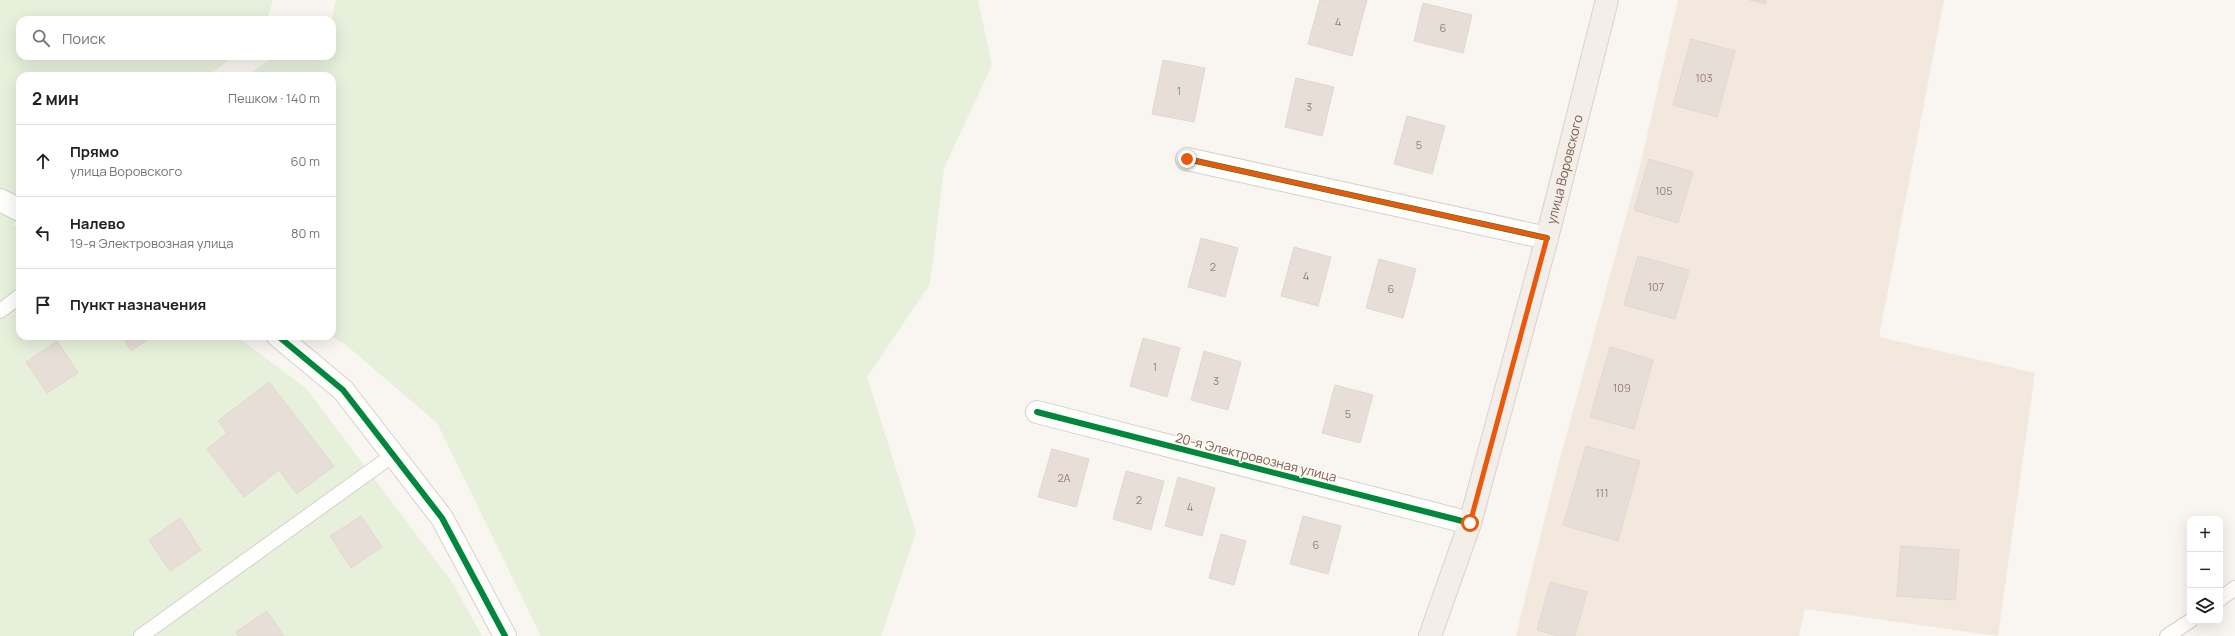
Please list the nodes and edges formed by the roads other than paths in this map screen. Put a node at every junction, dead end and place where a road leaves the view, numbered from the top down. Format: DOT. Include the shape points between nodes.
graph roads {
  1 [pos="1608,0"];
  2 [pos="1187,159"];
  3 [pos="0,200"];
  4 [pos="16,208"];
  5 [pos="1547,238"];
  6 [pos="16,299"];
  7 [pos="0,311"];
  8 [pos="283,340"];
  9 [pos="1037,412"];
  10 [pos="393,455"];
  11 [pos="1470,523"];
  12 [pos="2235,588"];
  13 [pos="2223,597"];
  14 [pos="2187,623"];
  15 [pos="141,636"];
  16 [pos="505,636"];
  17 [pos="1430,636"];
  18 [pos="2167,636"];
  1 -- 5 [label="main road, улица Воровского"];
  2 -- 5 [label="street"];
  3 -- 4 [label="street"];
  5 -- 11 [label="main road, улица Воровского"];
  6 -- 7 [label="lane"];
  8 -- 10 [label="street" via="343,390"];
  9 -- 11 [label="street, 20-я Электровозная улица"];
  10 -- 15 [label="lane"];
  10 -- 16 [label="street" via="442,518"];
  11 -- 17 [label="main road, улица Воровского"];
  12 -- 13 [label="lane"];
  14 -- 18 [label="lane"];
}
